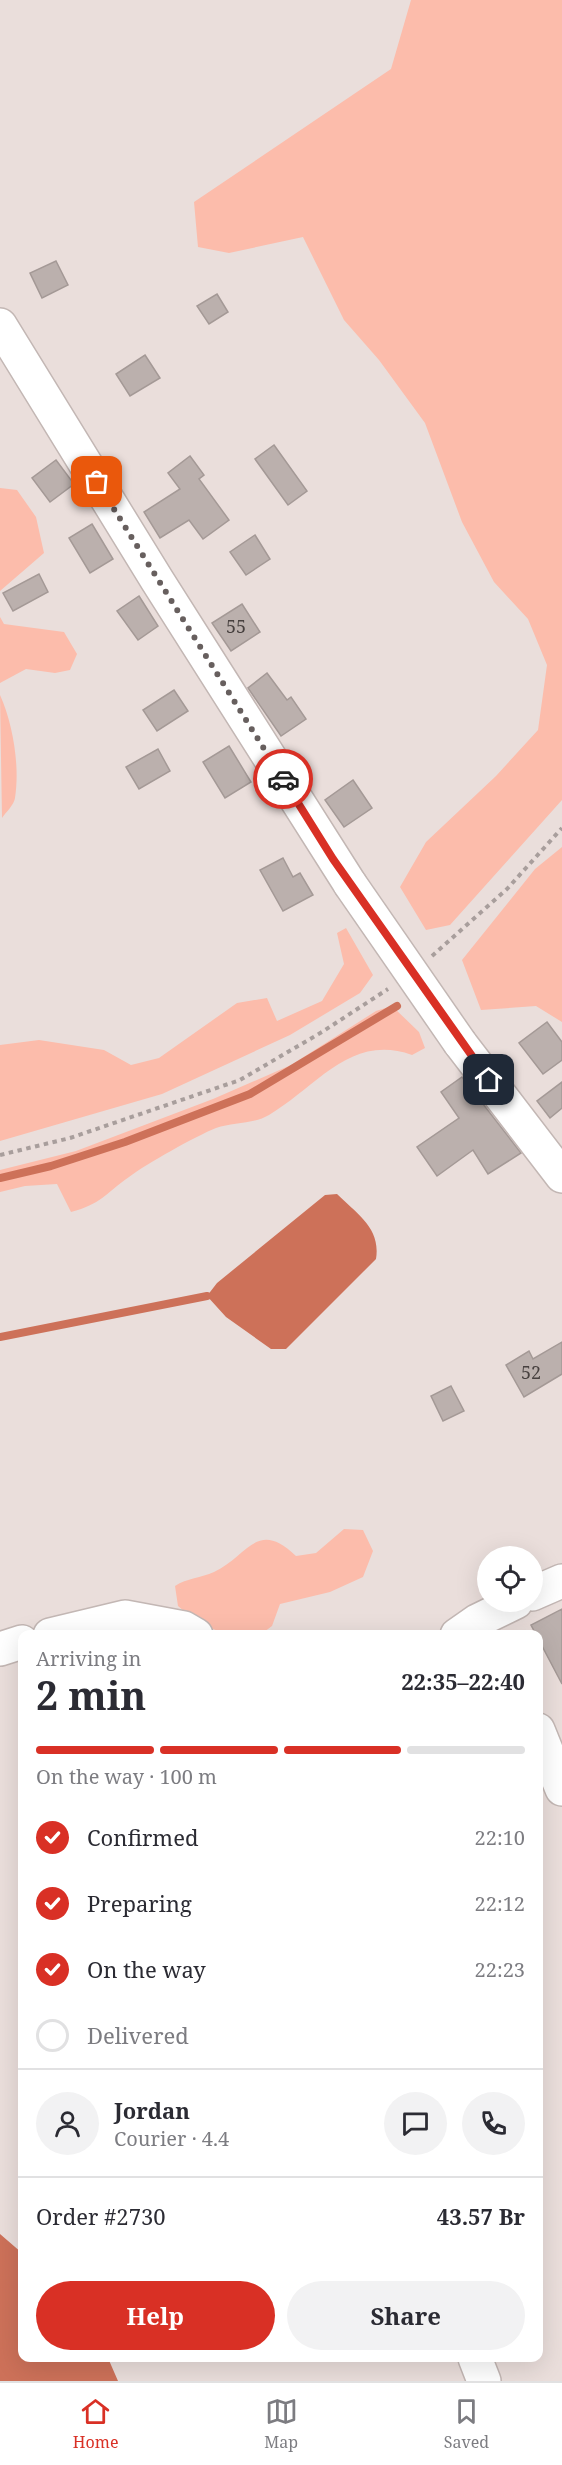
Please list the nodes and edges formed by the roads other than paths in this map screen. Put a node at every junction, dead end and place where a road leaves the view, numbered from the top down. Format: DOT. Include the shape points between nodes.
graph roads {
  1 [pos="0,325"];
  2 [pos="562,1174"];
  3 [pos="562,1581"];
  4 [pos="543,1589"];
  5 [pos="495,1612"];
  6 [pos="71,1630"];
  7 [pos="187,1630"];
  8 [pos="464,1630"];
  9 [pos="18,1643"];
  10 [pos="0,1649"];
  11 [pos="543,1742"];
  12 [pos="562,1789"];
  13 [pos="477,2362"];
  14 [pos="484,2381"];
  1 -- 2 [label="street, bridge" via="350,884 460,1043"];
  3 -- 4 [label="street"];
  5 -- 8 [label="street"];
  6 -- 7 [label="street" via="125,1617"];
  9 -- 10 [label="street"];
  11 -- 12 [label="street"];
  13 -- 14 [label="street"];
}
